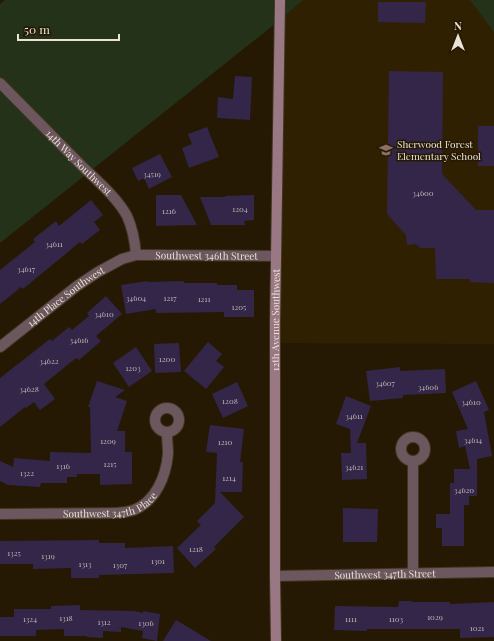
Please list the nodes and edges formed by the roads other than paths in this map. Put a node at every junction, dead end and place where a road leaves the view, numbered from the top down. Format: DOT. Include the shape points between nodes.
graph roads {
  1 [pos="280,0"];
  2 [pos="0,83"];
  3 [pos="136,255"];
  4 [pos="276,256"];
  5 [pos="0,347"];
  6 [pos="167,433"];
  7 [pos="413,461"];
  8 [pos="0,514"];
  9 [pos="494,572"];
  10 [pos="413,573"];
  11 [pos="275,576"];
  12 [pos="276,641"];
  1 -- 4 [label="street, 12th Avenue Southwest"];
  2 -- 3 [label="street, 14th Way Southwest" via="121,207 134,235"];
  3 -- 4 [label="street, Southwest 346th Street"];
  3 -- 5 [label="street, 14th Place Southwest" via="122,259 77,286"];
  4 -- 11 [label="street, 12th Avenue Southwest"];
  6 -- 8 [label="street, Southwest 347th Place" via="168,454 162,479 150,498 134,510 116,513"];
  7 -- 10 [label="street"];
  9 -- 10 [label="street, Southwest 347th Street"];
  10 -- 11 [label="street, Southwest 347th Street"];
  11 -- 12 [label="street, 12th Avenue Southwest"];
}
